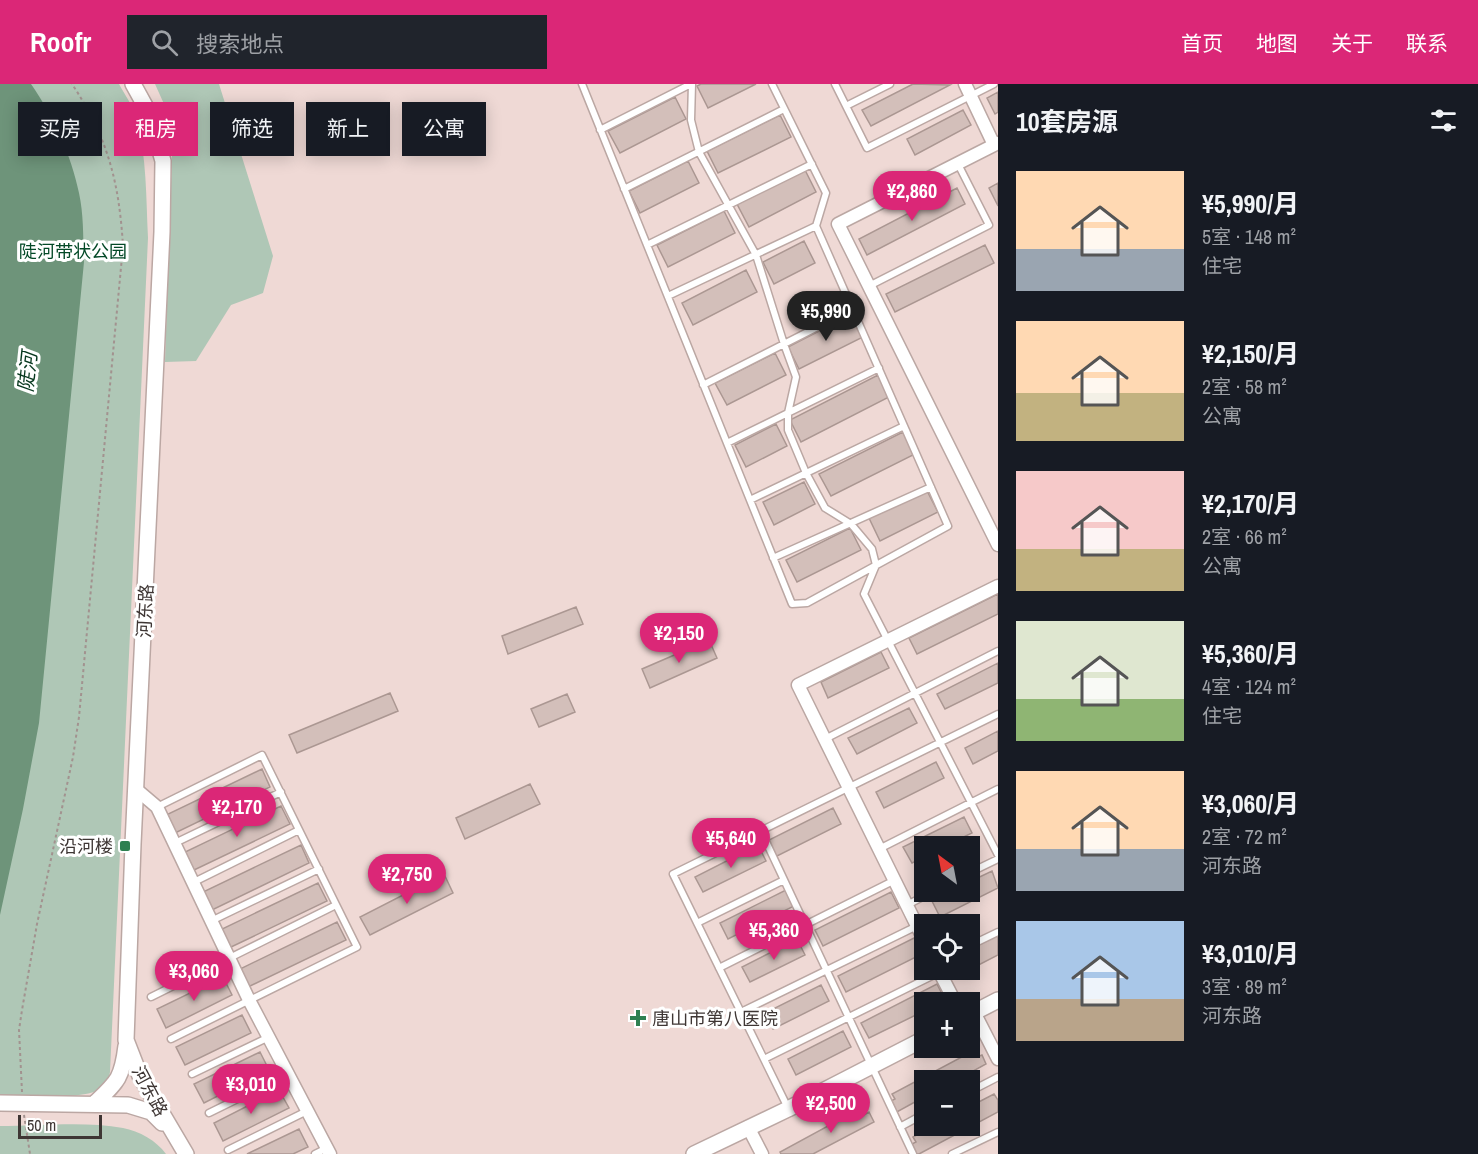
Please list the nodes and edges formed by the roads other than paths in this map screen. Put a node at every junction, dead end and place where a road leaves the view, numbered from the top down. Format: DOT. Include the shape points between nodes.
graph roads {
  1 [pos="134,84"];
  2 [pos="582,84"];
  3 [pos="691,84"];
  4 [pos="772,84"];
  5 [pos="835,84"];
  6 [pos="890,84"];
  7 [pos="965,84"];
  8 [pos="994,84"];
  9 [pos="970,96"];
  10 [pos="846,106"];
  11 [pos="784,108"];
  12 [pos="600,130"];
  13 [pos="996,144"];
  14 [pos="699,152"];
  15 [pos="812,164"];
  16 [pos="958,164"];
  17 [pos="624,189"];
  18 [pos="727,206"];
  19 [pos="816,226"];
  20 [pos="647,245"];
  21 [pos="756,255"];
  22 [pos="869,286"];
  23 [pos="668,296"];
  24 [pos="853,309"];
  25 [pos="784,344"];
  26 [pos="879,368"];
  27 [pos="703,385"];
  28 [pos="788,412"];
  29 [pos="904,426"];
  30 [pos="727,443"];
  31 [pos="806,473"];
  32 [pos="931,487"];
  33 [pos="750,500"];
  34 [pos="851,524"];
  35 [pos="998,545"];
  36 [pos="773,558"];
  37 [pos="876,565"];
  38 [pos="998,586"];
  39 [pos="888,641"];
  40 [pos="998,651"];
  41 [pos="915,693"];
  42 [pos="998,714"];
  43 [pos="825,739"];
  44 [pos="940,743"];
  45 [pos="849,788"];
  46 [pos="998,789"];
  47 [pos="137,790"];
  48 [pos="281,792"];
  49 [pos="971,802"];
  50 [pos="157,807"];
  51 [pos="299,830"];
  52 [pos="761,831"];
  53 [pos="174,843"];
  54 [pos="879,849"];
  55 [pos="998,857"];
  56 [pos="980,867"];
  57 [pos="319,869"];
  58 [pos="784,880"];
  59 [pos="895,880"];
  60 [pos="193,883"];
  61 [pos="914,901"];
  62 [pos="336,905"];
  63 [pos="907,905"];
  64 [pos="914,920"];
  65 [pos="211,921"];
  66 [pos="697,923"];
  67 [pos="806,926"];
  68 [pos="914,927"];
  69 [pos="998,932"];
  70 [pos="980,941"];
  71 [pos="229,958"];
  72 [pos="719,968"];
  73 [pos="826,970"];
  74 [pos="920,980"];
  75 [pos="151,997"];
  76 [pos="249,1000"];
  77 [pos="998,1000"];
  78 [pos="980,1010"];
  79 [pos="741,1012"];
  80 [pos="849,1018"];
  81 [pos="980,1028"];
  82 [pos="268,1037"];
  83 [pos="171,1039"];
  84 [pos="126,1040"];
  85 [pos="914,1044"];
  86 [pos="764,1059"];
  87 [pos="998,1059"];
  88 [pos="872,1066"];
  89 [pos="192,1074"];
  90 [pos="288,1074"];
  91 [pos="998,1077"];
  92 [pos="980,1086"];
  93 [pos="2,1103"];
  94 [pos="94,1104"];
  95 [pos="788,1109"];
  96 [pos="307,1111"];
  97 [pos="209,1113"];
  98 [pos="914,1119"];
  99 [pos="748,1127"];
  100 [pos="900,1127"];
  101 [pos="998,1132"];
  102 [pos="172,1133"];
  103 [pos="228,1150"];
  104 [pos="324,1152"];
  105 [pos="186,1154"];
  106 [pos="694,1154"];
  107 [pos="762,1154"];
  108 [pos="913,1154"];
  109 [pos="952,1154"];
  1 -- 47 [label="street, 河东路" via="149,113 163,161"];
  2 -- 12 [label="lane"];
  3 -- 12 [label="lane"];
  3 -- 14 [label="lane" via="691,120"];
  4 -- 11 [label="lane"];
  5 -- 10 [label="lane"];
  6 -- 10 [label="lane"];
  7 -- 9 [label="street"];
  8 -- 9 [label="lane"];
  9 -- 10 [label="lane" via="867,148"];
  9 -- 13 [label="street"];
  11 -- 14 [label="lane"];
  11 -- 15 [label="lane"];
  12 -- 17 [label="lane"];
  13 -- 16 [label="street"];
  14 -- 17 [label="lane"];
  14 -- 18 [label="lane"];
  15 -- 18 [label="lane"];
  15 -- 19 [label="lane" via="826,193"];
  16 -- 22 [label="lane" via="989,225"];
  16 -- 22 [label="street" via="838,224"];
  17 -- 20 [label="lane"];
  18 -- 20 [label="lane"];
  18 -- 21 [label="lane"];
  19 -- 21 [label="lane"];
  19 -- 24 [label="lane"];
  20 -- 23 [label="lane"];
  21 -- 23 [label="lane"];
  21 -- 25 [label="lane"];
  22 -- 35 [label="street"];
  23 -- 27 [label="lane"];
  24 -- 25 [label="lane"];
  24 -- 26 [label="lane"];
  25 -- 27 [label="lane"];
  25 -- 28 [label="lane" via="796,377"];
  26 -- 28 [label="lane"];
  26 -- 29 [label="lane"];
  27 -- 30 [label="lane"];
  28 -- 30 [label="lane"];
  28 -- 31 [label="lane" via="788,430"];
  29 -- 31 [label="lane"];
  29 -- 32 [label="lane"];
  30 -- 33 [label="lane"];
  31 -- 33 [label="lane"];
  31 -- 34 [label="lane" via="825,508"];
  32 -- 34 [label="lane"];
  32 -- 37 [label="lane" via="948,526"];
  33 -- 36 [label="lane"];
  34 -- 36 [label="lane"];
  34 -- 37 [label="lane" via="872,549"];
  36 -- 37 [label="lane" via="792,604 807,603"];
  37 -- 39 [label="lane" via="864,594"];
  38 -- 39 [label="street"];
  39 -- 41 [label="lane"];
  39 -- 43 [label="street" via="798,685"];
  40 -- 41 [label="lane"];
  41 -- 43 [label="lane"];
  41 -- 44 [label="lane"];
  42 -- 44 [label="lane"];
  43 -- 45 [label="street"];
  44 -- 45 [label="lane"];
  44 -- 49 [label="lane"];
  45 -- 52 [label="lane"];
  45 -- 54 [label="street"];
  46 -- 49 [label="lane"];
  47 -- 50 [label="street"];
  47 -- 84 [label="street, 河东路"];
  48 -- 50 [label="lane" via="262,754"];
  48 -- 51 [label="lane"];
  48 -- 53 [label="lane"];
  49 -- 54 [label="lane"];
  49 -- 55 [label="lane"];
  50 -- 53 [label="street"];
  51 -- 57 [label="lane"];
  51 -- 60 [label="lane"];
  52 -- 58 [label="lane"];
  52 -- 66 [label="lane" via="673,874"];
  53 -- 60 [label="street"];
  54 -- 59 [label="street"];
  55 -- 56 [label="lane"];
  57 -- 62 [label="lane"];
  57 -- 65 [label="lane"];
  58 -- 66 [label="lane"];
  58 -- 67 [label="lane"];
  59 -- 63 [label="street"];
  59 -- 67 [label="lane"];
  60 -- 65 [label="street"];
  61 -- 63 [label="lane"];
  62 -- 71 [label="lane"];
  62 -- 76 [label="lane" via="357,947"];
  63 -- 64 [label="street"];
  65 -- 71 [label="street"];
  66 -- 72 [label="lane"];
  67 -- 72 [label="lane"];
  67 -- 73 [label="lane"];
  68 -- 73 [label="lane"];
  69 -- 70 [label="lane"];
  71 -- 75 [label="lane"];
  71 -- 76 [label="street"];
  72 -- 79 [label="lane"];
  73 -- 79 [label="lane"];
  73 -- 80 [label="lane"];
  74 -- 80 [label="lane"];
  76 -- 82 [label="street"];
  76 -- 83 [label="lane"];
  77 -- 78 [label="street"];
  79 -- 86 [label="lane"];
  80 -- 86 [label="lane"];
  80 -- 88 [label="lane"];
  81 -- 87 [label="street"];
  82 -- 89 [label="lane"];
  82 -- 90 [label="street"];
  84 -- 94 [label="street" via="117,1082"];
  84 -- 102 [label="street, 河东路" via="140,1076"];
  85 -- 88 [label="street"];
  86 -- 95 [label="lane"];
  88 -- 95 [label="street"];
  88 -- 100 [label="lane"];
  90 -- 96 [label="street"];
  90 -- 97 [label="lane"];
  91 -- 92 [label="lane"];
  93 -- 94 [label="street, 河东路"];
  94 -- 102 [label="street, 河东路" via="128,1105 151,1112"];
  95 -- 99 [label="street"];
  96 -- 103 [label="lane"];
  96 -- 104 [label="street"];
  98 -- 100 [label="lane"];
  99 -- 106 [label="street"];
  99 -- 107 [label="street"];
  100 -- 108 [label="lane"];
  101 -- 109 [label="lane"];
  102 -- 105 [label="street, 河东路"];
}
